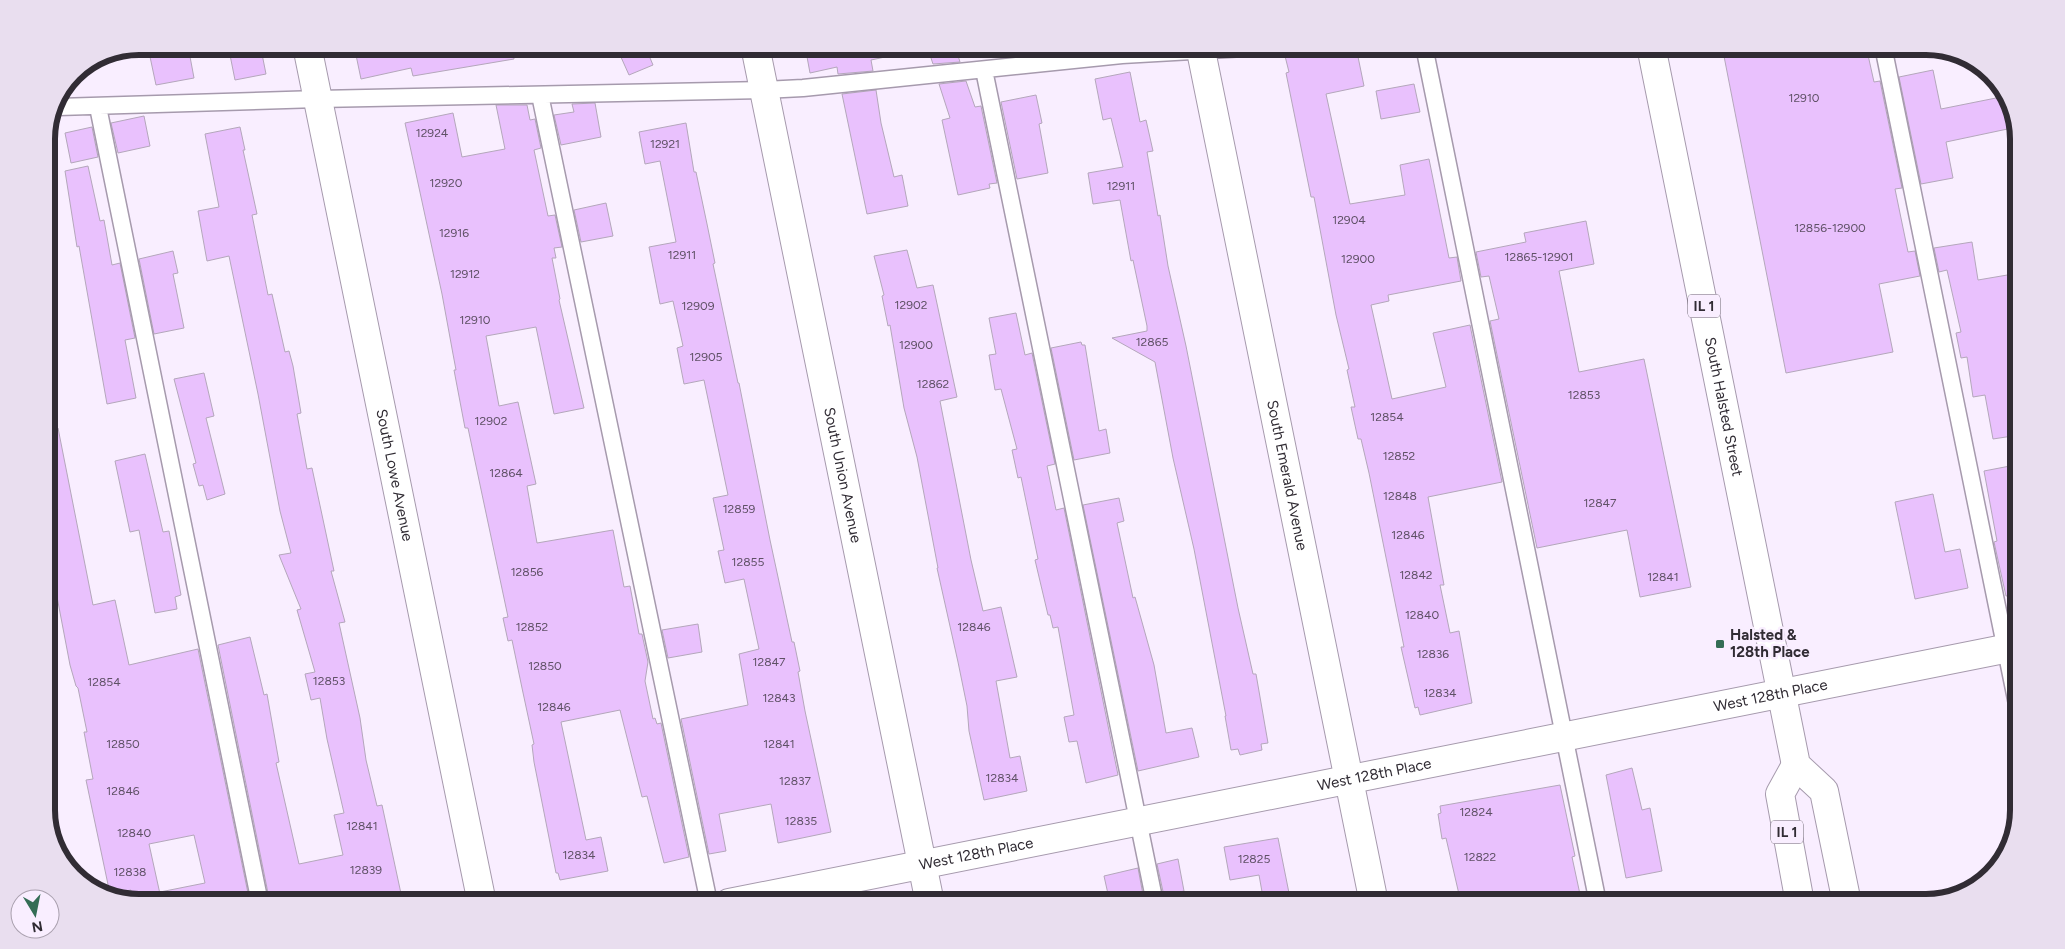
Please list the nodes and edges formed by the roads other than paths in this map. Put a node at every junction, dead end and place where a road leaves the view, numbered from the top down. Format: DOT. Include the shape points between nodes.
graph roads {
  1 [pos="309,55"];
  2 [pos="757,55"];
  3 [pos="1122,55"];
  4 [pos="1202,55"];
  5 [pos="1426,55"];
  6 [pos="1653,55"];
  7 [pos="1885,55"];
  8 [pos="984,70"];
  9 [pos="764,90"];
  10 [pos="540,95"];
  11 [pos="318,99"];
  12 [pos="61,107"];
  13 [pos="98,107"];
  14 [pos="2010,638"];
  15 [pos="2010,647"];
  16 [pos="1782,693"];
  17 [pos="1564,736"];
  18 [pos="1796,765"];
  19 [pos="1349,779"];
  20 [pos="1139,821"];
  21 [pos="922,864"];
  22 [pos="258,894"];
  23 [pos="480,894"];
  24 [pos="707,894"];
  25 [pos="774,894"];
  26 [pos="928,894"];
  27 [pos="1153,894"];
  28 [pos="1372,894"];
  29 [pos="1596,894"];
  30 [pos="1798,894"];
  31 [pos="1845,894"];
  1 -- 11 [label="street, South Lowe Avenue"];
  2 -- 9 [label="street, South Union Avenue"];
  3 -- 8 [label="lane"];
  4 -- 19 [label="street, South Emerald Avenue"];
  5 -- 17 [label="lane"];
  6 -- 16 [label="street, South Halsted Street / IL 1"];
  7 -- 14 [label="lane"];
  8 -- 9 [label="lane"];
  8 -- 20 [label="lane"];
  9 -- 10 [label="lane"];
  9 -- 21 [label="street, South Union Avenue"];
  10 -- 11 [label="lane"];
  10 -- 24 [label="lane"];
  11 -- 13 [label="lane"];
  11 -- 23 [label="street, South Lowe Avenue"];
  12 -- 13 [label="lane"];
  13 -- 22 [label="lane"];
  15 -- 16 [label="street, West 128th Place"];
  16 -- 17 [label="street, West 128th Place"];
  16 -- 18 [label="street, South Halsted Street / IL 1"];
  17 -- 19 [label="street, West 128th Place"];
  17 -- 29 [label="lane"];
  18 -- 30 [label="street, IL 1" via="1780,794"];
  18 -- 31 [label="street" via="1824,791"];
  19 -- 20 [label="street, West 128th Place"];
  19 -- 28 [label="street, South Emerald Avenue"];
  20 -- 21 [label="street, West 128th Place"];
  20 -- 27 [label="lane"];
  21 -- 25 [label="street, West 128th Place"];
  21 -- 26 [label="street, South Union Avenue"];
}
